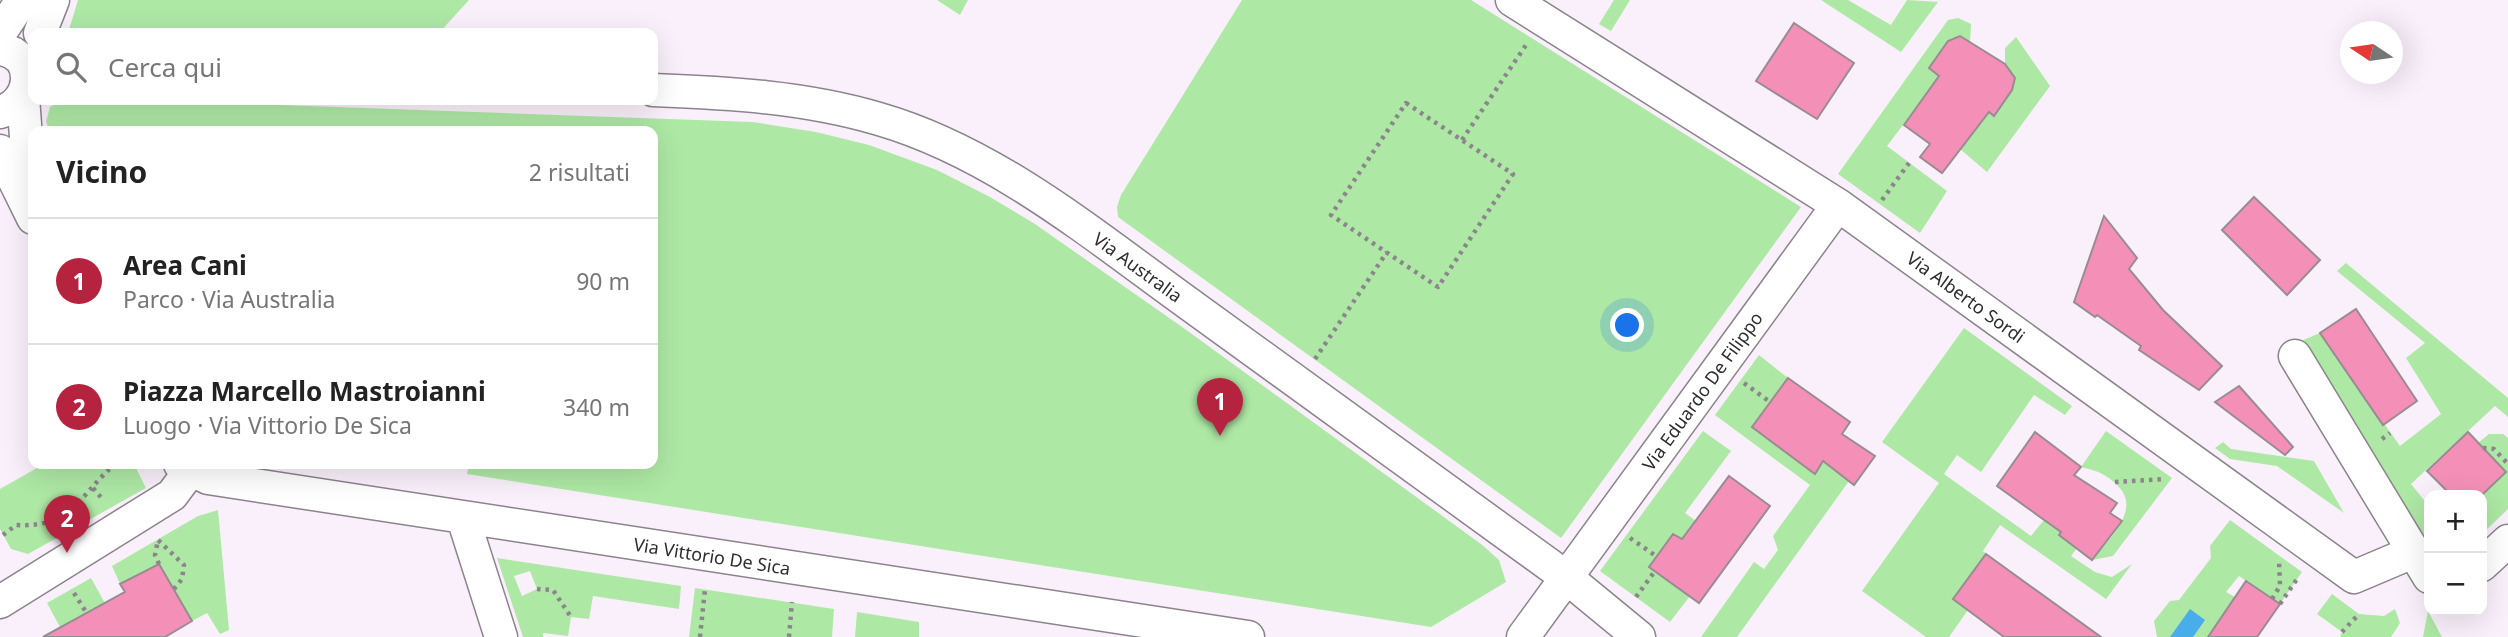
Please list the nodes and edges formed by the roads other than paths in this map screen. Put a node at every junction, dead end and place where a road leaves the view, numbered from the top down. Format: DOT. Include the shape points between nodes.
graph roads {
  1 [pos="22,0"];
  2 [pos="53,0"];
  3 [pos="1513,0"];
  4 [pos="40,28"];
  5 [pos="22,67"];
  6 [pos="658,90"];
  7 [pos="28,143"];
  8 [pos="0,151"];
  9 [pos="1838,205"];
  10 [pos="28,208"];
  11 [pos="2295,356"];
  12 [pos="184,469"];
  13 [pos="189,469"];
  14 [pos="463,519"];
  15 [pos="2508,541"];
  16 [pos="2487,560"];
  17 [pos="2421,564"];
  18 [pos="1566,577"];
  19 [pos="0,603"];
  20 [pos="501,637"];
  21 [pos="1248,637"];
  22 [pos="1522,637"];
  23 [pos="1639,637"];
  1 -- 5 [label="street"];
  2 -- 4 [label="street"];
  3 -- 9 [label="street, Via Alberto Sordi"];
  5 -- 7 [label="street"];
  6 -- 18 [label="street, Via Australia" via="740,93 811,103 880,119 975,158 1074,222"];
  8 -- 10 [label="street"];
  9 -- 17 [label="street, Via Alberto Sordi" via="2354,578"];
  9 -- 18 [label="street, Via Eduardo De Filippo"];
  11 -- 17 [label="street"];
  12 -- 19 [label="street" via="172,495"];
  13 -- 14 [label="street, Via Vittorio De Sica" via="208,478"];
  14 -- 20 [label="street"];
  14 -- 21 [label="street, Via Vittorio De Sica"];
  15 -- 16 [label="street"];
  18 -- 22 [label="street, Via Eduardo De Filippo"];
  18 -- 23 [label="street, Via Australia"];
}
